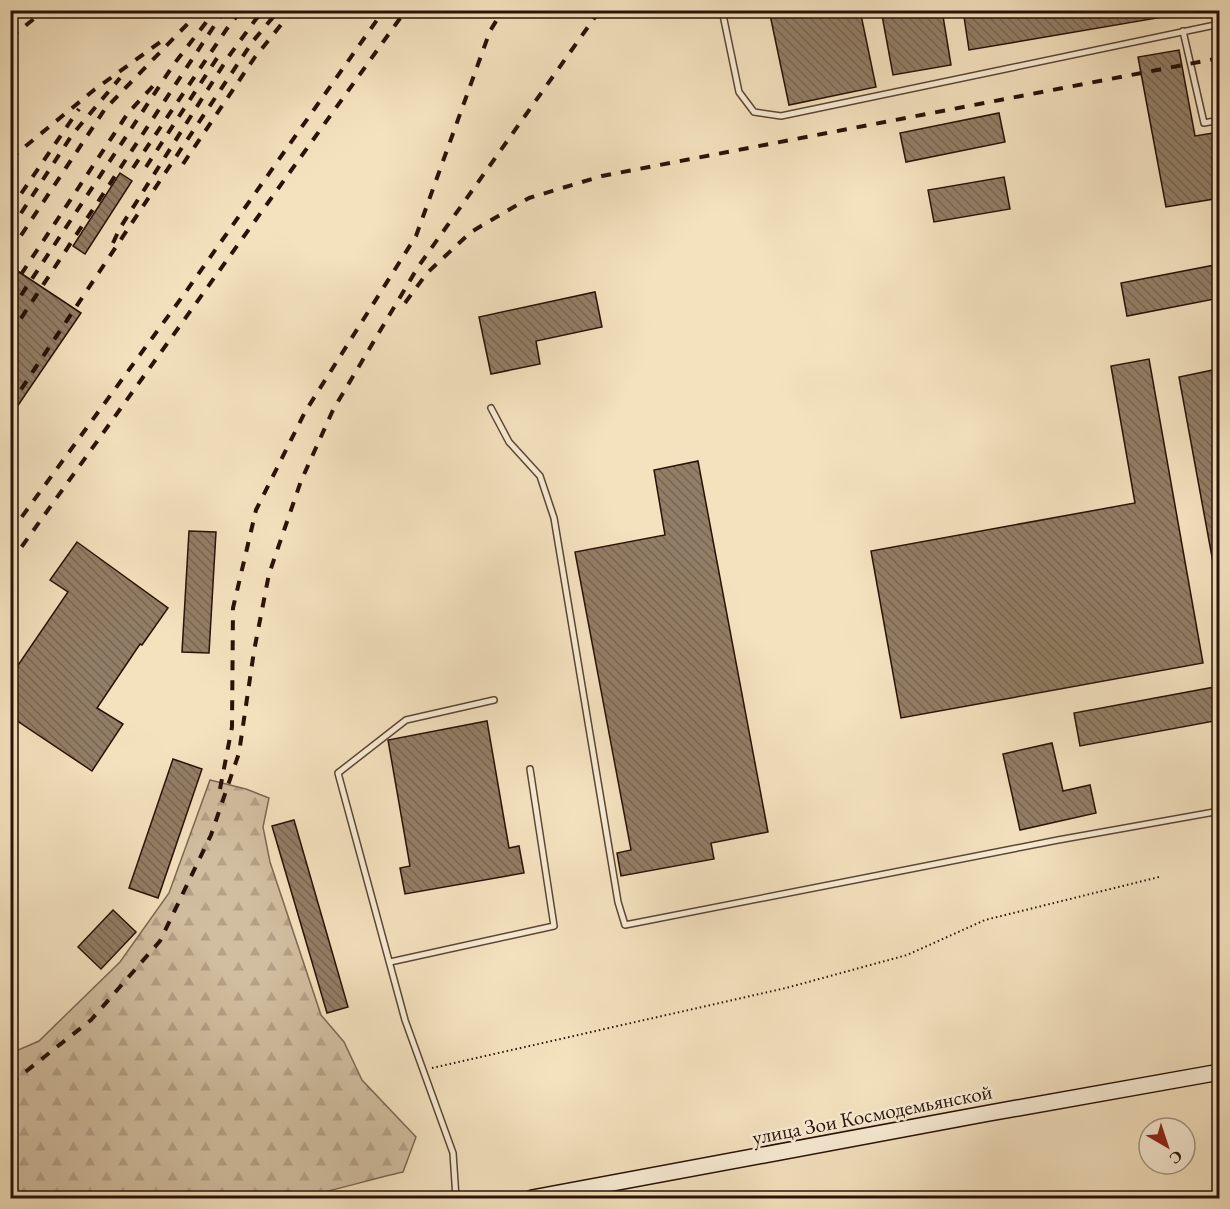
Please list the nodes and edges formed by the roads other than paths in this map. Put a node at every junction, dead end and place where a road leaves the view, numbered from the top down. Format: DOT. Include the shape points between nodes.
graph roads {
  1 [pos="722,10"];
  2 [pos="1220,24"];
  3 [pos="1183,31"];
  4 [pos="1220,120"];
  5 [pos="492,408"];
  6 [pos="494,700"];
  7 [pos="530,769"];
  8 [pos="1220,811"];
  9 [pos="390,962"];
  10 [pos="1220,1072"];
  11 [pos="456,1198"];
  12 [pos="532,1198"];
  1 -- 3 [label="lane" via="738,92 754,112 781,116"];
  2 -- 3 [label="lane"];
  3 -- 4 [label="lane" via="1204,123"];
  5 -- 8 [label="lane" via="509,442 540,476 554,518 625,926"];
  6 -- 9 [label="lane" via="406,720 338,773"];
  7 -- 9 [label="lane" via="554,926"];
  9 -- 11 [label="lane" via="405,1020 453,1153"];
  10 -- 12 [label="main road, улица Зои Космодемьянской"];
}
